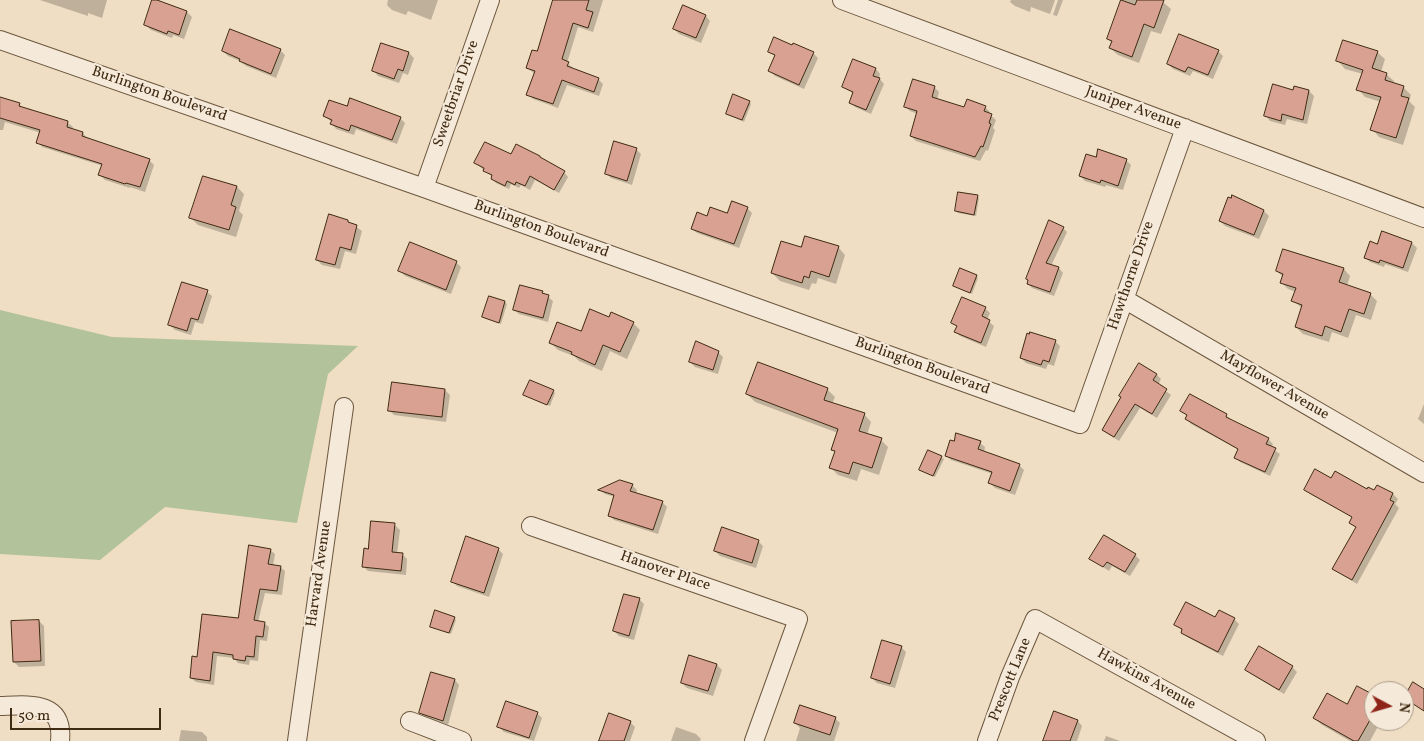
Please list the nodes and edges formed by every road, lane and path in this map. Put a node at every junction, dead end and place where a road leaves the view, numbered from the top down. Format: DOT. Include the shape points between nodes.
graph roads {
  1 [pos="490,0"];
  2 [pos="842,0"];
  3 [pos="0,40"];
  4 [pos="1185,128"];
  5 [pos="424,188"];
  6 [pos="1424,218"];
  7 [pos="1124,299"];
  8 [pos="344,406"];
  9 [pos="1080,424"];
  10 [pos="1424,473"];
  11 [pos="531,526"];
  12 [pos="1035,619"];
  13 [pos="4,706"];
  14 [pos="410,721"];
  15 [pos="60,741"];
  16 [pos="297,741"];
  17 [pos="462,741"];
  18 [pos="754,741"];
  19 [pos="987,741"];
  20 [pos="1256,741"];
  1 -- 5 [label="street, Sweetbriar Drive"];
  2 -- 4 [label="street, Juniper Avenue"];
  3 -- 5 [label="street, Burlington Boulevard"];
  4 -- 6 [label="street, Juniper Avenue"];
  4 -- 7 [label="street, Hawthorne Drive"];
  5 -- 9 [label="street, Burlington Boulevard"];
  7 -- 9 [label="street, Hawthorne Drive"];
  7 -- 10 [label="street, Mayflower Avenue"];
  8 -- 16 [label="street, Harvard Avenue"];
  11 -- 18 [label="street, Hanover Place" via="798,619"];
  12 -- 19 [label="street, Prescott Lane"];
  12 -- 20 [label="street, Hawkins Avenue"];
  13 -- 15 [label="street" via="37,706 50,711 58,720"];
  14 -- 17 [label="street"];
}
